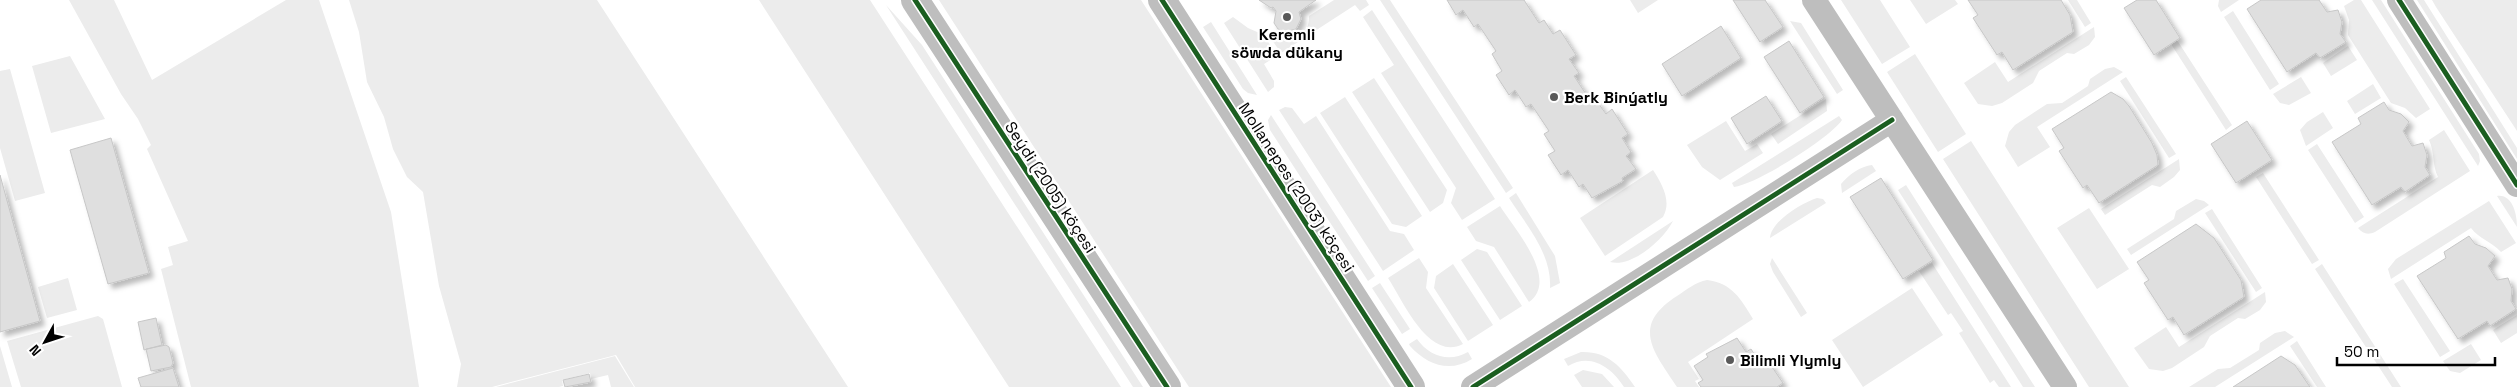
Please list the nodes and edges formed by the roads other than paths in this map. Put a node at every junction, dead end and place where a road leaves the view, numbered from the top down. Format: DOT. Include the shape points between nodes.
graph roads {
  1 [pos="914,0"];
  2 [pos="1162,0"];
  3 [pos="1814,0"];
  4 [pos="2399,0"];
  5 [pos="1892,120"];
  6 [pos="2517,184"];
  7 [pos="1167,387"];
  8 [pos="1411,387"];
  9 [pos="1473,387"];
  10 [pos="2065,387"];
  1 -- 7 [label="street, Seýdi (2005) köçesi"];
  2 -- 8 [label="street, Mollanepes (2003) köçesi"];
  3 -- 5 [label="street"];
  4 -- 6 [label="street"];
  5 -- 9 [label="street"];
  5 -- 10 [label="street"];
}
